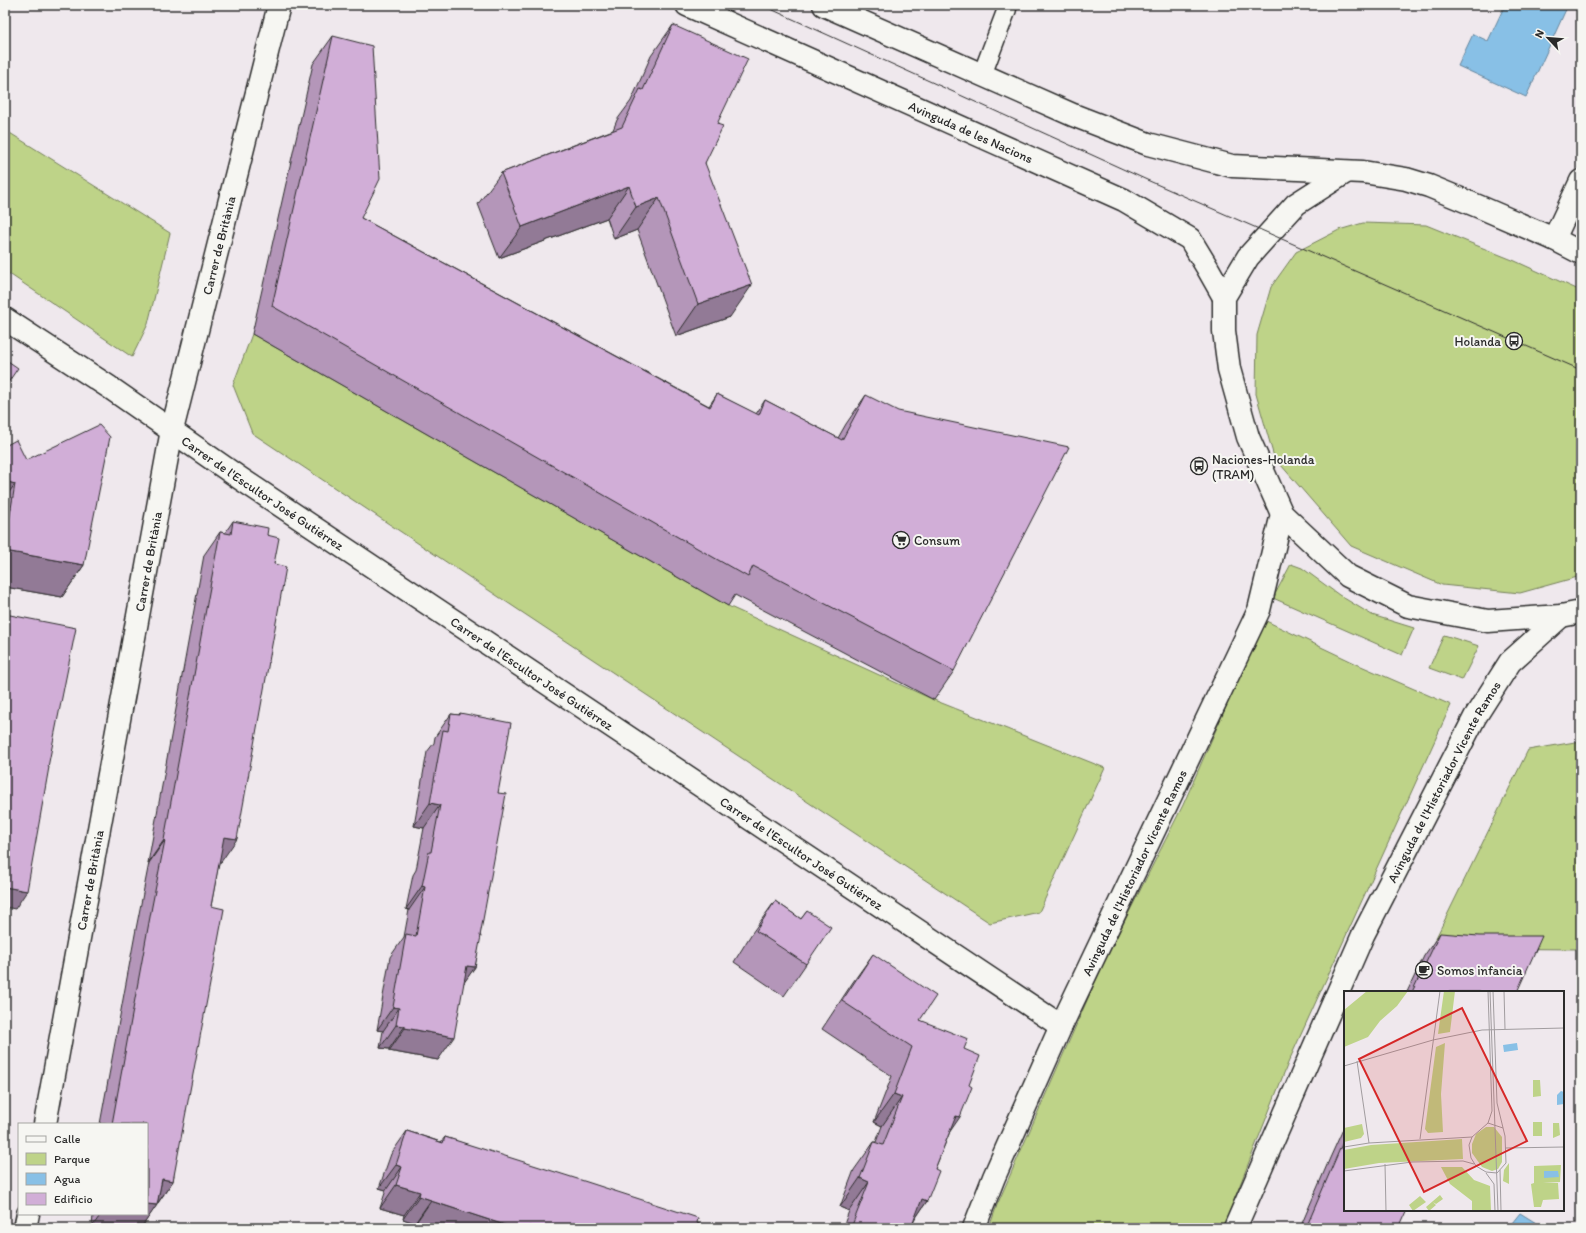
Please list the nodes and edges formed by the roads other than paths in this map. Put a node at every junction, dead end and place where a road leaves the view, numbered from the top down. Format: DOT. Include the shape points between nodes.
graph roads {
  1 [pos="279,5"];
  2 [pos="687,5"];
  3 [pos="824,5"];
  4 [pos="1007,9"];
  5 [pos="982,75"];
  6 [pos="1346,172"];
  7 [pos="1581,181"];
  8 [pos="1554,239"];
  9 [pos="1581,253"];
  10 [pos="1224,297"];
  11 [pos="5,319"];
  12 [pos="172,430"];
  13 [pos="1282,514"];
  14 [pos="1571,614"];
  15 [pos="1061,1026"];
  16 [pos="45,1123"];
  17 [pos="28,1215"];
  18 [pos="25,1228"];
  19 [pos="974,1228"];
  20 [pos="1236,1228"];
  1 -- 12 [label="street, Carrer de Britània"];
  2 -- 10 [label="street, Avinguda de les Nacions" via="1124,200 1190,239"];
  3 -- 5 [label="street"];
  4 -- 5 [label="lane"];
  5 -- 6 [label="street" via="1073,115 1148,144 1232,166"];
  6 -- 8 [label="street" via="1406,179 1429,186"];
  6 -- 10 [label="street" via="1296,204 1248,257"];
  7 -- 8 [label="street"];
  8 -- 9 [label="street"];
  10 -- 13 [label="street" via="1224,331 1229,369 1248,437"];
  11 -- 12 [label="street, Carrer de l'Escultor José Gutiérrez"];
  12 -- 15 [label="street, Carrer de l'Escultor José Gutiérrez" via="241,479"];
  12 -- 16 [label="street, Carrer de Britània"];
  13 -- 14 [label="street" via="1348,576 1408,606 1488,621"];
  13 -- 15 [label="street, Avinguda de l'Historiador Vicente Ramos" via="1258,610"];
  14 -- 20 [label="street, Avinguda de l'Historiador Vicente Ramos" via="1510,662 1475,717 1363,935"];
  15 -- 19 [label="street, Avinguda de l'Historiador Vicente Ramos" via="994,1176"];
  17 -- 18 [label="street"];
}
